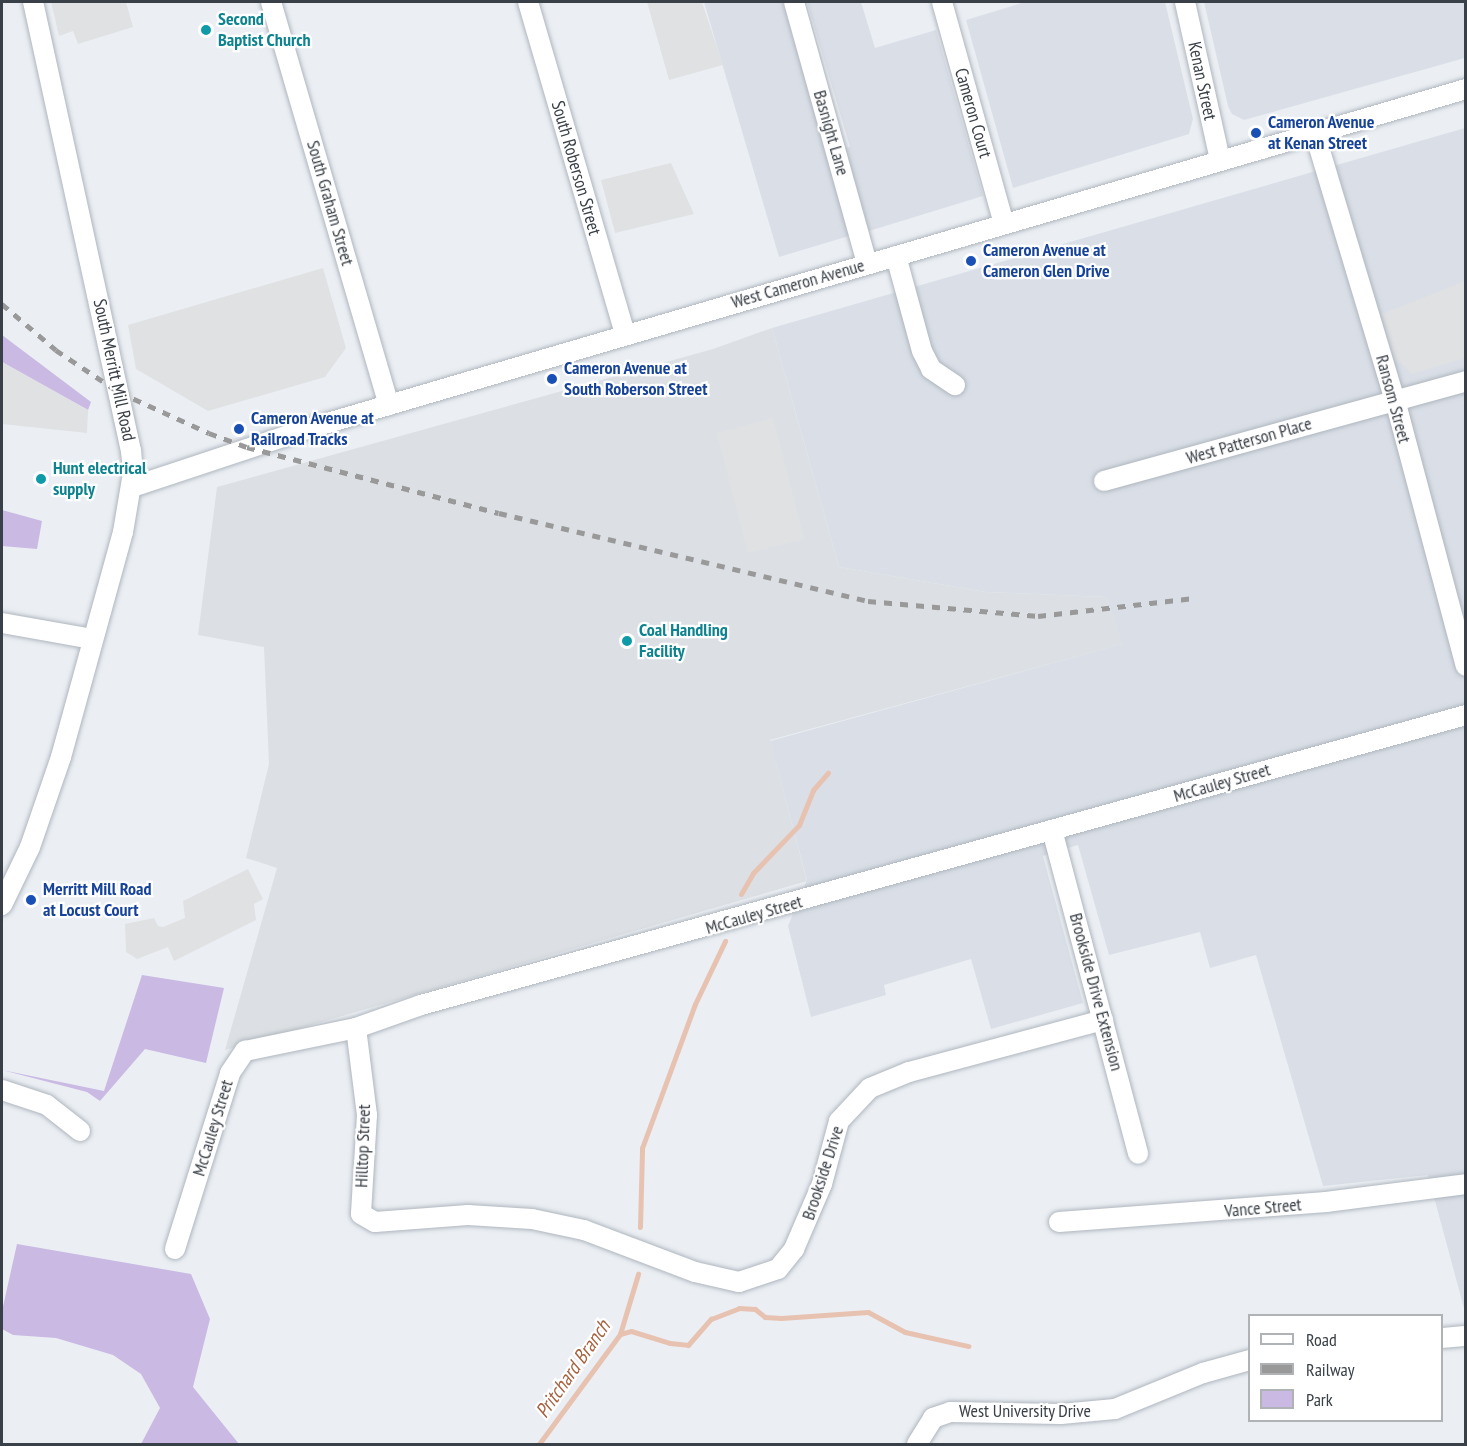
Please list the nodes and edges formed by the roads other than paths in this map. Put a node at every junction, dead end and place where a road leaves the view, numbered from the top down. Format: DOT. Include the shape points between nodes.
graph roads {
  1 [pos="33,2"];
  2 [pos="271,2"];
  3 [pos="528,2"];
  4 [pos="794,2"];
  5 [pos="942,2"];
  6 [pos="1185,2"];
  7 [pos="1466,89"];
  8 [pos="1315,134"];
  9 [pos="1220,160"];
  10 [pos="1004,224"];
  11 [pos="896,256"];
  12 [pos="867,264"];
  13 [pos="625,334"];
  14 [pos="1466,381"];
  15 [pos="955,385"];
  16 [pos="1395,400"];
  17 [pos="389,405"];
  18 [pos="1104,481"];
  19 [pos="132,487"];
  20 [pos="2,623"];
  21 [pos="92,639"];
  22 [pos="1466,666"];
  23 [pos="1466,716"];
  24 [pos="1052,830"];
  25 [pos="2,905"];
  26 [pos="1103,1020"];
  27 [pos="356,1028"];
  28 [pos="2,1090"];
  29 [pos="80,1131"];
  30 [pos="1138,1154"];
  31 [pos="1466,1184"];
  32 [pos="375,1222"];
  33 [pos="1059,1222"];
  34 [pos="175,1249"];
  35 [pos="1466,1336"];
  36 [pos="1443,1338"];
  37 [pos="1248,1361"];
  38 [pos="917,1444"];
  1 -- 19 [label="street, South Merritt Mill Road" via="131,451"];
  2 -- 17 [label="street, South Graham Street"];
  3 -- 13 [label="street, South Roberson Street"];
  4 -- 12 [label="street, Basnight Lane"];
  5 -- 10 [label="street, Cameron Court"];
  6 -- 9 [label="street, Kenan Street"];
  7 -- 8 [label="street, West Cameron Avenue"];
  8 -- 9 [label="street, West Cameron Avenue"];
  8 -- 16 [label="street, Ransom Street"];
  9 -- 10 [label="street, West Cameron Avenue"];
  10 -- 11 [label="street, West Cameron Avenue"];
  11 -- 12 [label="street, West Cameron Avenue"];
  11 -- 15 [label="street" via="922,351 931,369"];
  12 -- 13 [label="street, West Cameron Avenue"];
  13 -- 17 [label="street, West Cameron Avenue"];
  14 -- 16 [label="street, West Patterson Place"];
  16 -- 18 [label="street, West Patterson Place"];
  16 -- 22 [label="street, Ransom Street"];
  17 -- 19 [label="street, West Cameron Avenue" via="228,453"];
  19 -- 21 [label="street, South Merritt Mill Road"];
  20 -- 21 [label="street"];
  21 -- 25 [label="street, South Merritt Mill Road" via="44,812"];
  23 -- 24 [label="street, McCauley Street"];
  24 -- 26 [label="street, Brookside Drive Extension"];
  24 -- 27 [label="street, McCauley Street" via="421,1005"];
  26 -- 30 [label="street, Brookside Drive Extension"];
  26 -- 32 [label="street, Brookside Drive" via="909,1072 870,1088 839,1121 822,1184 794,1249 778,1269 761,1277 739,1282 720,1279 611,1239 532,1219 468,1215"];
  27 -- 32 [label="street, Hilltop Street" via="367,1115 361,1214"];
  27 -- 34 [label="street, McCauley Street" via="245,1051 235,1060"];
  28 -- 29 [label="street" via="47,1105"];
  31 -- 33 [label="street, Vance Street" via="1315,1203"];
  35 -- 36 [label="street"];
  37 -- 38 [label="street, West University Drive" via="1203,1373 1115,1409 1061,1414 950,1412 933,1418"];
}
